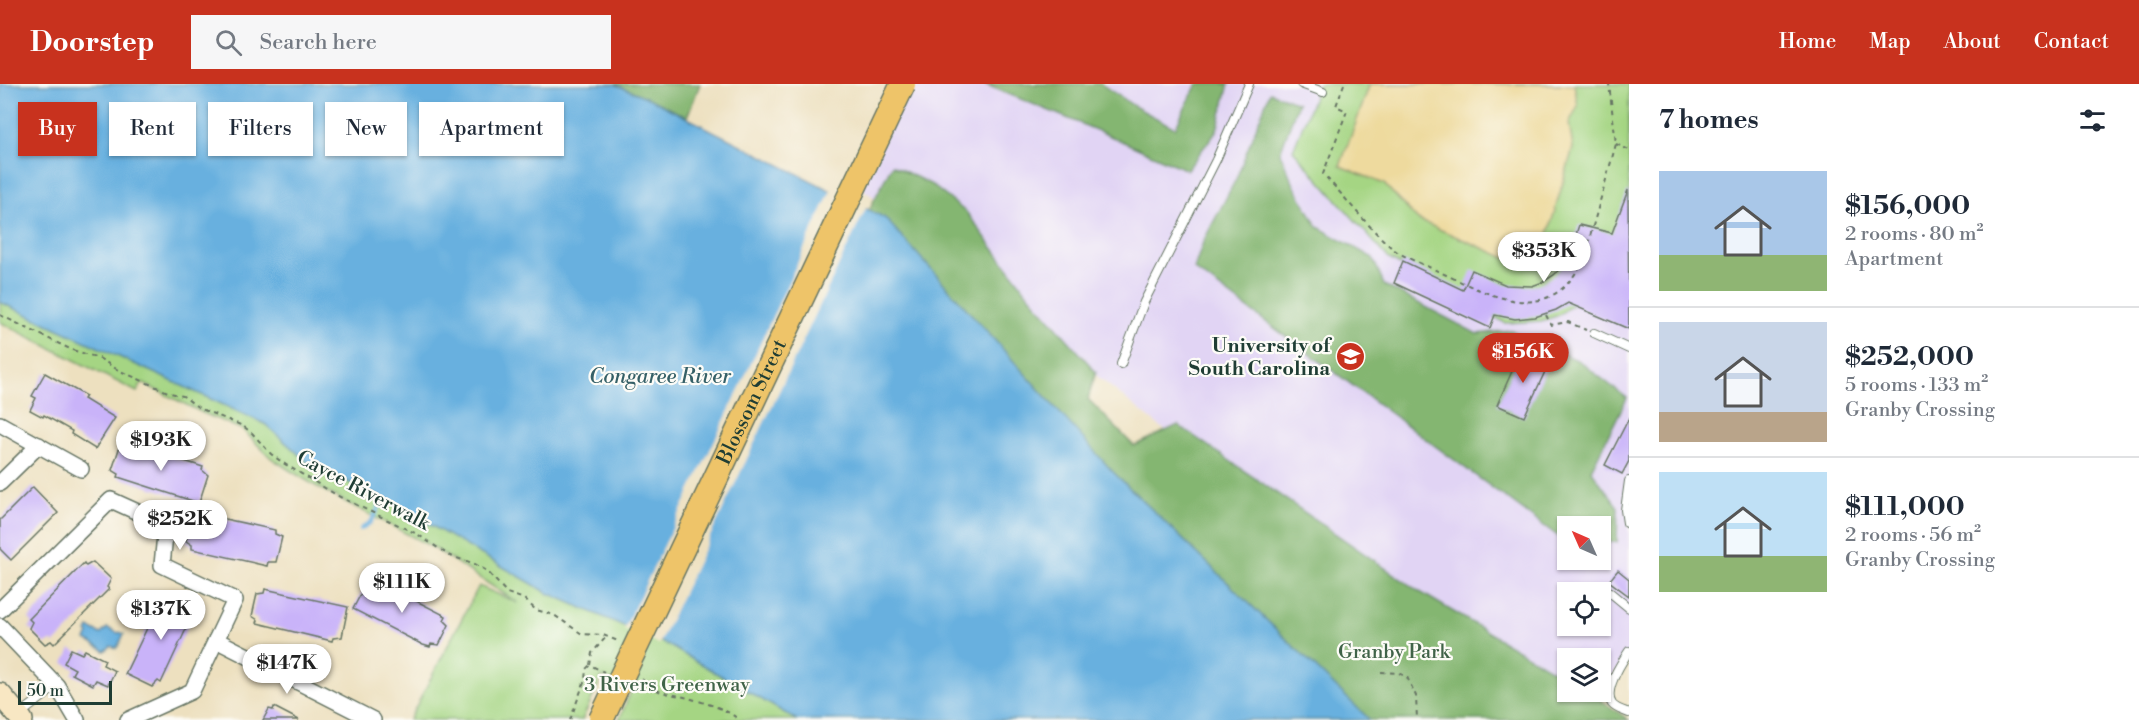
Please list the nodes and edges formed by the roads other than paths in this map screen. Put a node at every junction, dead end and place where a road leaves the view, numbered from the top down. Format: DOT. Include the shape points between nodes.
graph roads {
  1 [pos="903,84"];
  2 [pos="1249,84"];
  3 [pos="1301,84"];
  4 [pos="1323,92"];
  5 [pos="1594,333"];
  6 [pos="1629,349"];
  7 [pos="1120,364"];
  8 [pos="0,424"];
  9 [pos="39,445"];
  10 [pos="81,469"];
  11 [pos="1629,480"];
  12 [pos="0,483"];
  13 [pos="1629,524"];
  14 [pos="1611,594"];
  15 [pos="1629,608"];
  16 [pos="0,610"];
  17 [pos="0,626"];
  18 [pos="216,640"];
  19 [pos="1629,651"];
  20 [pos="57,686"];
  21 [pos="0,694"];
  22 [pos="1629,713"];
  23 [pos="21,717"];
  24 [pos="77,720"];
  25 [pos="128,720"];
  26 [pos="373,720"];
  27 [pos="601,720"];
  1 -- 27 [label="main road, Blossom Street, bridge"];
  2 -- 7 [label="lane" via="1216,160 1144,303"];
  3 -- 4 [label="lane"];
  5 -- 6 [label="lane"];
  8 -- 9 [label="street"];
  9 -- 10 [label="street"];
  9 -- 12 [label="street"];
  11 -- 13 [label="lane" via="1625,510"];
  14 -- 15 [label="lane"];
  16 -- 18 [label="street" via="111,500 166,525 162,565 235,600"];
  17 -- 20 [label="street"];
  18 -- 25 [label="street" via="192,691"];
  18 -- 26 [label="street"];
  19 -- 22 [label="lane" via="1610,690 1615,707"];
  20 -- 23 [label="lane"];
  20 -- 24 [label="street"];
  21 -- 23 [label="street"];
}
